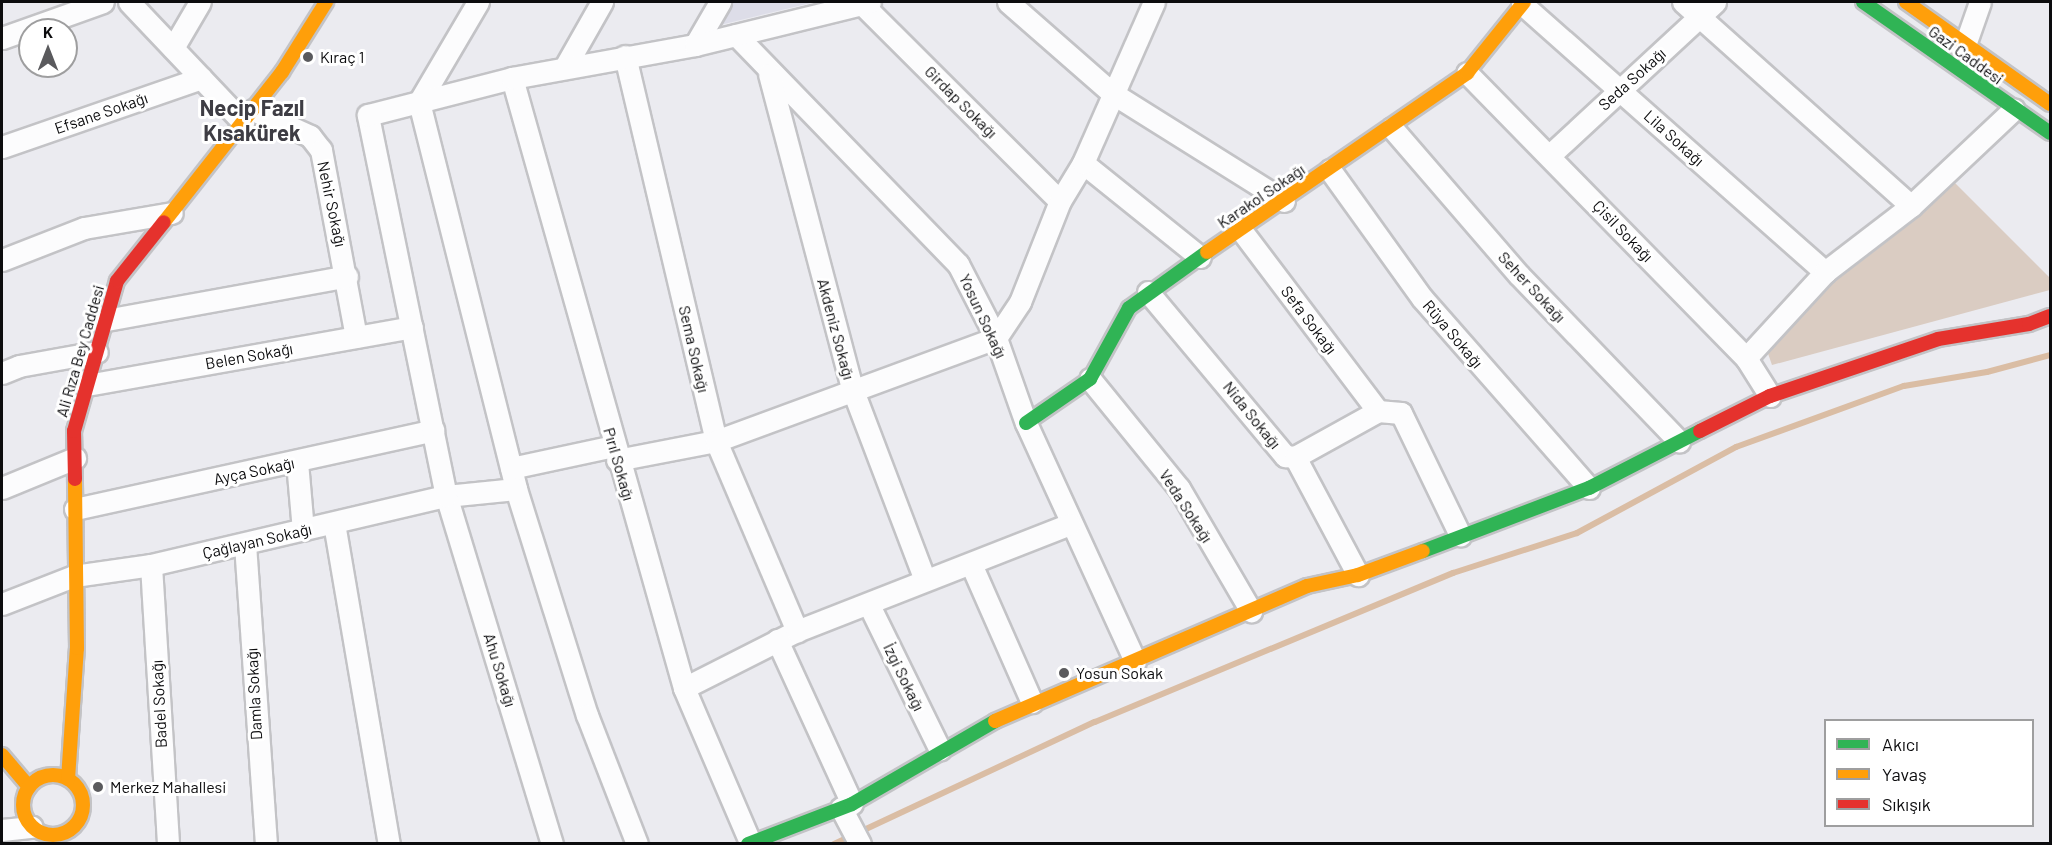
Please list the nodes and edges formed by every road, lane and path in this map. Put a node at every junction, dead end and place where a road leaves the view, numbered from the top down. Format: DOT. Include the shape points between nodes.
graph roads {
  1 [pos="104,2"];
  2 [pos="129,2"];
  3 [pos="200,2"];
  4 [pos="326,2"];
  5 [pos="478,2"];
  6 [pos="602,2"];
  7 [pos="720,2"];
  8 [pos="1008,2"];
  9 [pos="1154,2"];
  10 [pos="1683,2"];
  11 [pos="1863,2"];
  12 [pos="1906,2"];
  13 [pos="1980,2"];
  14 [pos="866,3"];
  15 [pos="1523,3"];
  16 [pos="1708,9"];
  17 [pos="1034,10"];
  18 [pos="736,35"];
  19 [pos="2,38"];
  20 [pos="1966,42"];
  21 [pos="695,45"];
  22 [pos="173,48"];
  23 [pos="625,56"];
  24 [pos="565,67"];
  25 [pos="768,72"];
  26 [pos="1467,73"];
  27 [pos="201,78"];
  28 [pos="512,78"];
  29 [pos="1620,90"];
  30 [pos="1112,93"];
  31 [pos="419,102"];
  32 [pos="2050,104"];
  33 [pos="2013,109"];
  34 [pos="248,116"];
  35 [pos="1392,128"];
  36 [pos="2050,133"];
  37 [pos="2,147"];
  38 [pos="1550,155"];
  39 [pos="1083,163"];
  40 [pos="1330,170"];
  41 [pos="1060,201"];
  42 [pos="1284,201"];
  43 [pos="1911,206"];
  44 [pos="172,213"];
  45 [pos="1241,230"];
  46 [pos="1200,257"];
  47 [pos="2,260"];
  48 [pos="1826,272"];
  49 [pos="347,276"];
  50 [pos="1148,292"];
  51 [pos="2050,316"];
  52 [pos="106,320"];
  53 [pos="412,327"];
  54 [pos="356,337"];
  55 [pos="996,338"];
  56 [pos="97,352"];
  57 [pos="1746,358"];
  58 [pos="2,373"];
  59 [pos="1090,379"];
  60 [pos="87,385"];
  61 [pos="852,388"];
  62 [pos="1770,396"];
  63 [pos="1378,411"];
  64 [pos="1026,423"];
  65 [pos="433,430"];
  66 [pos="716,441"];
  67 [pos="1678,441"];
  68 [pos="615,453"];
  69 [pos="1296,457"];
  70 [pos="75,458"];
  71 [pos="297,462"];
  72 [pos="513,478"];
  73 [pos="2,488"];
  74 [pos="1588,488"];
  75 [pos="446,496"];
  76 [pos="75,509"];
  77 [pos="334,523"];
  78 [pos="1070,524"];
  79 [pos="303,530"];
  80 [pos="1460,535"];
  81 [pos="245,544"];
  82 [pos="970,564"];
  83 [pos="152,565"];
  84 [pos="1358,575"];
  85 [pos="74,576"];
  86 [pos="925,580"];
  87 [pos="2,603"];
  88 [pos="869,604"];
  89 [pos="1251,611"];
  90 [pos="797,631"];
  91 [pos="777,640"];
  92 [pos="1135,660"];
  93 [pos="684,688"];
  94 [pos="1032,702"];
  95 [pos="940,750"];
  96 [pos="2,755"];
  97 [pos="68,779"];
  98 [pos="29,787"];
  99 [pos="9,797"];
  100 [pos="846,810"];
  101 [pos="80,820"];
  102 [pos="2,830"];
  103 [pos="38,830"];
  104 [pos="85,836"];
  105 [pos="168,843"];
  106 [pos="266,843"];
  107 [pos="389,843"];
  108 [pos="552,843"];
  109 [pos="637,843"];
  110 [pos="750,843"];
  111 [pos="860,843"];
  1 -- 19 [label="street"];
  2 -- 22 [label="street"];
  3 -- 22 [label="street"];
  4 -- 34 [label="street, Ali Rıza Bey Caddesi"];
  5 -- 31 [label="street"];
  6 -- 24 [label="street"];
  7 -- 21 [label="street"];
  8 -- 17 [label="street"];
  9 -- 30 [label="street"];
  10 -- 16 [label="street"];
  11 -- 33 [label="street, Gazi Caddesi"];
  12 -- 20 [label="street, Gazi Caddesi"];
  13 -- 20 [label="street"];
  14 -- 18 [label="street"];
  14 -- 41 [label="street, Girdap Sokağı"];
  15 -- 26 [label="street, Karakol Sokağı"];
  15 -- 29 [label="street, Lila Sokağı"];
  16 -- 29 [label="street, Seda Sokağı"];
  16 -- 43 [label="street"];
  17 -- 30 [label="street"];
  18 -- 21 [label="street"];
  18 -- 25 [label="street, Yosun Sokağı"];
  20 -- 32 [label="street, Gazi Caddesi"];
  21 -- 23 [label="street"];
  22 -- 27 [label="street"];
  23 -- 24 [label="street"];
  23 -- 66 [label="street, Sema Sokağı"];
  24 -- 28 [label="street"];
  25 -- 55 [label="street, Yosun Sokağı" via="958,264"];
  25 -- 61 [label="street, Akdeniz Sokağı"];
  26 -- 35 [label="street, Karakol Sokağı"];
  26 -- 38 [label="street, Çisil Sokağı"];
  27 -- 34 [label="street"];
  27 -- 37 [label="street, Efsane Sokağı"];
  28 -- 31 [label="street"];
  28 -- 68 [label="street, Pırıl Sokağı"];
  29 -- 38 [label="street, Seda Sokağı"];
  29 -- 48 [label="street, Lila Sokağı"];
  30 -- 39 [label="street"];
  30 -- 42 [label="street"];
  31 -- 53 [label="street, Ahu Sokağı" via="368,116"];
  31 -- 72 [label="street"];
  33 -- 36 [label="street, Gazi Caddesi"];
  33 -- 43 [label="street"];
  34 -- 44 [label="street, Ali Rıza Bey Caddesi"];
  34 -- 49 [label="street, Nehir Sokağı" via="310,136 321,150"];
  35 -- 40 [label="street, Karakol Sokağı"];
  35 -- 67 [label="street, Seher Sokağı" via="1519,274"];
  38 -- 57 [label="street, Çisil Sokağı"];
  39 -- 41 [label="street"];
  39 -- 46 [label="street"];
  40 -- 42 [label="street, Karakol Sokağı"];
  40 -- 74 [label="street, Rüya Sokağı" via="1422,298"];
  41 -- 55 [label="street" via="1020,302"];
  42 -- 45 [label="street, Karakol Sokağı"];
  43 -- 48 [label="street"];
  44 -- 47 [label="street" via="84,228"];
  44 -- 52 [label="street, Ali Rıza Bey Caddesi" via="117,281"];
  45 -- 46 [label="street, Karakol Sokağı"];
  45 -- 63 [label="street, Sefa Sokağı"];
  46 -- 50 [label="street, Karakol Sokağı"];
  48 -- 57 [label="street"];
  49 -- 52 [label="street"];
  49 -- 54 [label="street, Nehir Sokağı"];
  50 -- 59 [label="street, Karakol Sokağı" via="1129,308"];
  50 -- 69 [label="street, Nida Sokağı" via="1285,456"];
  51 -- 62 [label="street" via="2029,324 1938,339"];
  52 -- 56 [label="street, Ali Rıza Bey Caddesi"];
  53 -- 54 [label="street, Belen Sokağı"];
  53 -- 65 [label="street, Ahu Sokağı"];
  54 -- 60 [label="street, Belen Sokağı"];
  55 -- 61 [label="street, Çağlayan Sokağı"];
  55 -- 64 [label="street, Yosun Sokağı"];
  56 -- 58 [label="street" via="19,366"];
  56 -- 60 [label="street, Ali Rıza Bey Caddesi"];
  57 -- 62 [label="street, Çisil Sokağı"];
  59 -- 64 [label="street, Karakol Sokağı"];
  59 -- 89 [label="street, Veda Sokağı" via="1179,488"];
  60 -- 70 [label="street, Ali Rıza Bey Caddesi" via="74,431"];
  61 -- 66 [label="street, Çağlayan Sokağı"];
  61 -- 86 [label="street, Akdeniz Sokağı"];
  62 -- 67 [label="street"];
  63 -- 69 [label="street"];
  63 -- 80 [label="street" via="1401,413"];
  64 -- 78 [label="street, Yosun Sokağı"];
  65 -- 71 [label="street, Ayça Sokağı"];
  65 -- 75 [label="street, Ahu Sokağı"];
  66 -- 68 [label="street, Çağlayan Sokağı"];
  66 -- 90 [label="street, Sema Sokağı"];
  67 -- 74 [label="street"];
  68 -- 72 [label="street, Çağlayan Sokağı"];
  68 -- 93 [label="street, Pırıl Sokağı"];
  69 -- 84 [label="street, Nida Sokağı"];
  70 -- 73 [label="street"];
  70 -- 76 [label="street, Ali Rıza Bey Caddesi"];
  71 -- 76 [label="street, Ayça Sokağı"];
  71 -- 79 [label="street"];
  72 -- 75 [label="street, Çağlayan Sokağı"];
  72 -- 109 [label="street" via="587,715"];
  74 -- 80 [label="street"];
  75 -- 77 [label="street, Çağlayan Sokağı"];
  75 -- 108 [label="street, Ahu Sokağı"];
  76 -- 85 [label="street, Ali Rıza Bey Caddesi"];
  77 -- 79 [label="street, Çağlayan Sokağı"];
  77 -- 107 [label="street"];
  78 -- 82 [label="street"];
  78 -- 92 [label="street, Yosun Sokağı"];
  79 -- 81 [label="street, Çağlayan Sokağı"];
  80 -- 84 [label="street"];
  81 -- 83 [label="street, Çağlayan Sokağı"];
  81 -- 106 [label="street, Damla Sokağı"];
  82 -- 86 [label="street"];
  82 -- 94 [label="street"];
  83 -- 85 [label="street, Çağlayan Sokağı"];
  83 -- 105 [label="street, Badel Sokağı"];
  84 -- 89 [label="street" via="1307,586"];
  85 -- 87 [label="street, Çağlayan Sokağı"];
  85 -- 97 [label="street, Ali Rıza Bey Caddesi" via="77,648"];
  86 -- 88 [label="street"];
  88 -- 90 [label="street"];
  88 -- 95 [label="street, İzgi Sokağı"];
  89 -- 92 [label="street"];
  90 -- 91 [label="street"];
  91 -- 93 [label="street"];
  91 -- 100 [label="street"];
  92 -- 94 [label="street"];
  93 -- 110 [label="street, Pırıl Sokağı"];
  94 -- 95 [label="street"];
  95 -- 100 [label="street"];
  96 -- 98 [label="street"];
  97 -- 98 [label="street" via="43,777"];
  97 -- 101 [label="street" via="82,796"];
  98 -- 103 [label="street"];
  99 -- 103 [label="street"];
  100 -- 110 [label="street"];
  100 -- 111 [label="street"];
  101 -- 103 [label="street" via="65,834"];
  101 -- 104 [label="street"];
  102 -- 103 [label="street"];
}
